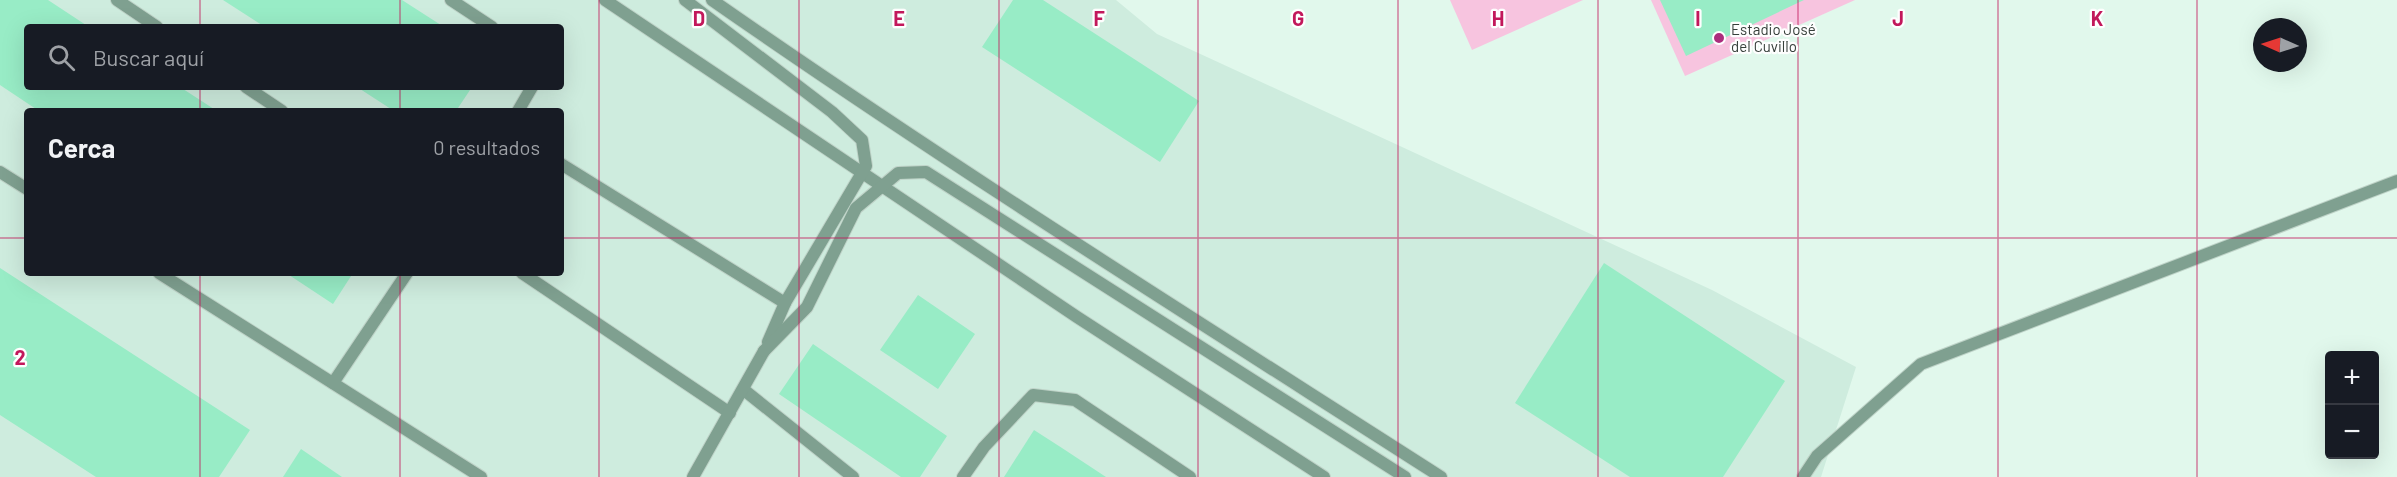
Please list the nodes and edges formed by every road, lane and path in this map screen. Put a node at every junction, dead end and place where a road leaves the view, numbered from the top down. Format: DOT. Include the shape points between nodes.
graph roads {
  1 [pos="117,0"];
  2 [pos="451,0"];
  3 [pos="605,0"];
  4 [pos="685,0"];
  5 [pos="712,0"];
  6 [pos="153,24"];
  7 [pos="487,24"];
  8 [pos="250,90"];
  9 [pos="530,90"];
  10 [pos="278,108"];
  11 [pos="520,108"];
  12 [pos="564,166"];
  13 [pos="0,172"];
  14 [pos="861,173"];
  15 [pos="2397,181"];
  16 [pos="881,186"];
  17 [pos="24,187"];
  18 [pos="164,276"];
  19 [pos="405,276"];
  20 [pos="526,276"];
  21 [pos="785,303"];
  22 [pos="764,351"];
  23 [pos="333,383"];
  24 [pos="744,390"];
  25 [pos="730,413"];
  26 [pos="482,477"];
  27 [pos="693,477"];
  28 [pos="853,477"];
  29 [pos="963,477"];
  30 [pos="1190,477"];
  31 [pos="1324,477"];
  32 [pos="1405,477"];
  33 [pos="1441,477"];
  34 [pos="1803,477"];
  1 -- 6 [label="street"];
  2 -- 7 [label="street"];
  3 -- 14 [label="street"];
  4 -- 14 [label="street" via="832,112 862,140 866,166"];
  5 -- 33 [label="street" via="989,188"];
  8 -- 10 [label="street"];
  9 -- 11 [label="street"];
  12 -- 21 [label="street"];
  13 -- 17 [label="street"];
  14 -- 16 [label="street"];
  14 -- 21 [label="street"];
  15 -- 34 [label="street" via="1921,364 1817,456"];
  16 -- 22 [label="street" via="856,208 807,307"];
  16 -- 31 [label="street"];
  16 -- 32 [label="street" via="898,173 926,172"];
  18 -- 23 [label="street"];
  19 -- 23 [label="street"];
  20 -- 25 [label="street"];
  21 -- 22 [label="street"];
  22 -- 24 [label="street"];
  23 -- 26 [label="street"];
  24 -- 25 [label="street"];
  24 -- 28 [label="street"];
  25 -- 27 [label="street"];
  29 -- 30 [label="street" via="984,447 1033,395 1075,400"];
}
